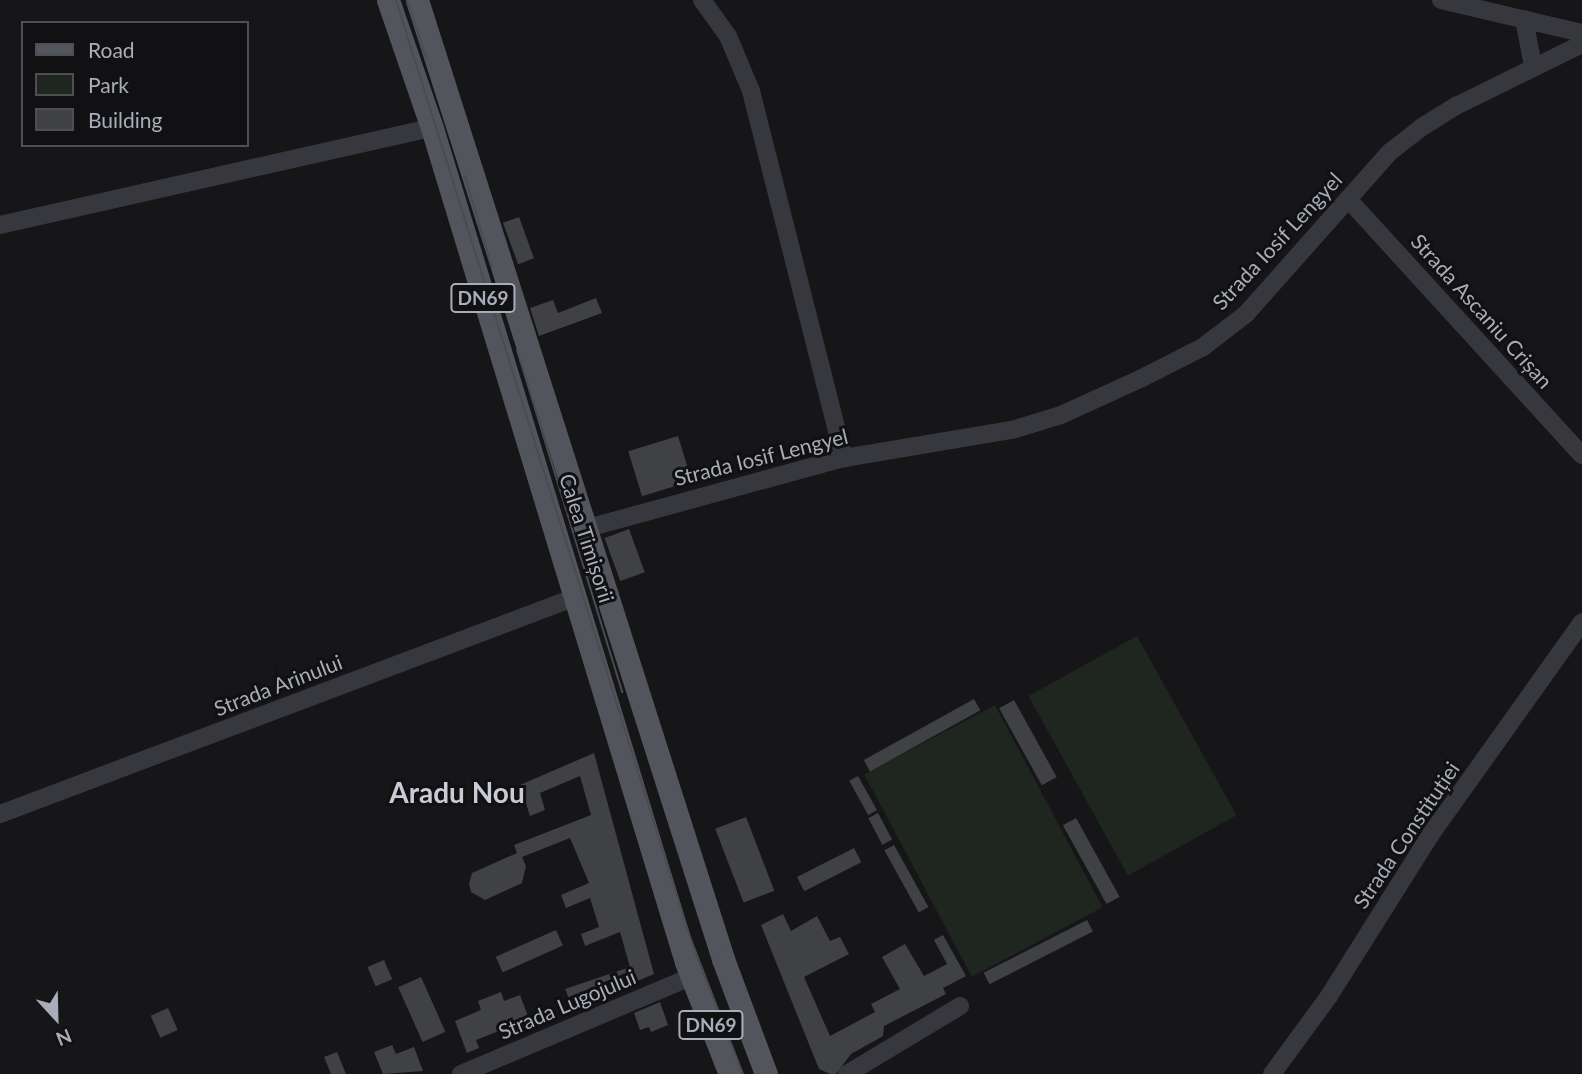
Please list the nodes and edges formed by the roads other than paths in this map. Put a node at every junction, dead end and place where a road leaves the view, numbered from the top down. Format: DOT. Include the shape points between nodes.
graph roads {
  1 [pos="388,0"];
  2 [pos="416,0"];
  3 [pos="702,0"];
  4 [pos="1441,0"];
  5 [pos="1524,19"];
  6 [pos="1582,33"];
  7 [pos="1582,44"];
  8 [pos="1533,66"];
  9 [pos="432,128"];
  10 [pos="1348,199"];
  11 [pos="0,225"];
  12 [pos="1582,456"];
  13 [pos="844,458"];
  14 [pos="584,529"];
  15 [pos="573,598"];
  16 [pos="1582,622"];
  17 [pos="0,814"];
  18 [pos="691,976"];
  19 [pos="960,1006"];
  20 [pos="461,1074"];
  21 [pos="730,1074"];
  22 [pos="766,1074"];
  23 [pos="847,1074"];
  24 [pos="1272,1074"];
  1 -- 9 [label="main road, Calea Timișorii / DN69"];
  2 -- 14 [label="main road, Calea Timișorii / DN69"];
  3 -- 13 [label="street" via="728,36 751,92"];
  4 -- 5 [label="street"];
  5 -- 6 [label="street"];
  5 -- 8 [label="street"];
  7 -- 8 [label="street, Strada Iosif Lengyel"];
  8 -- 10 [label="street, Strada Iosif Lengyel" via="1422,127 1390,152"];
  9 -- 11 [label="street"];
  9 -- 15 [label="main road, Calea Timișorii / DN69"];
  10 -- 12 [label="street, Strada Ascaniu Crișan"];
  10 -- 13 [label="street, Strada Iosif Lengyel" via="1246,314 1203,347 1061,415 1012,430"];
  13 -- 14 [label="street, Strada Iosif Lengyel"];
  14 -- 22 [label="main road, Calea Timișorii / DN69" via="723,959"];
  15 -- 17 [label="street, Strada Arinului"];
  15 -- 18 [label="main road, Calea Timișorii / DN69"];
  16 -- 24 [label="street, Strada Constituției" via="1431,834 1329,996"];
  18 -- 20 [label="street, Strada Lugojului"];
  18 -- 21 [label="main road, Calea Timișorii / DN69"];
  19 -- 23 [label="street"];
}
